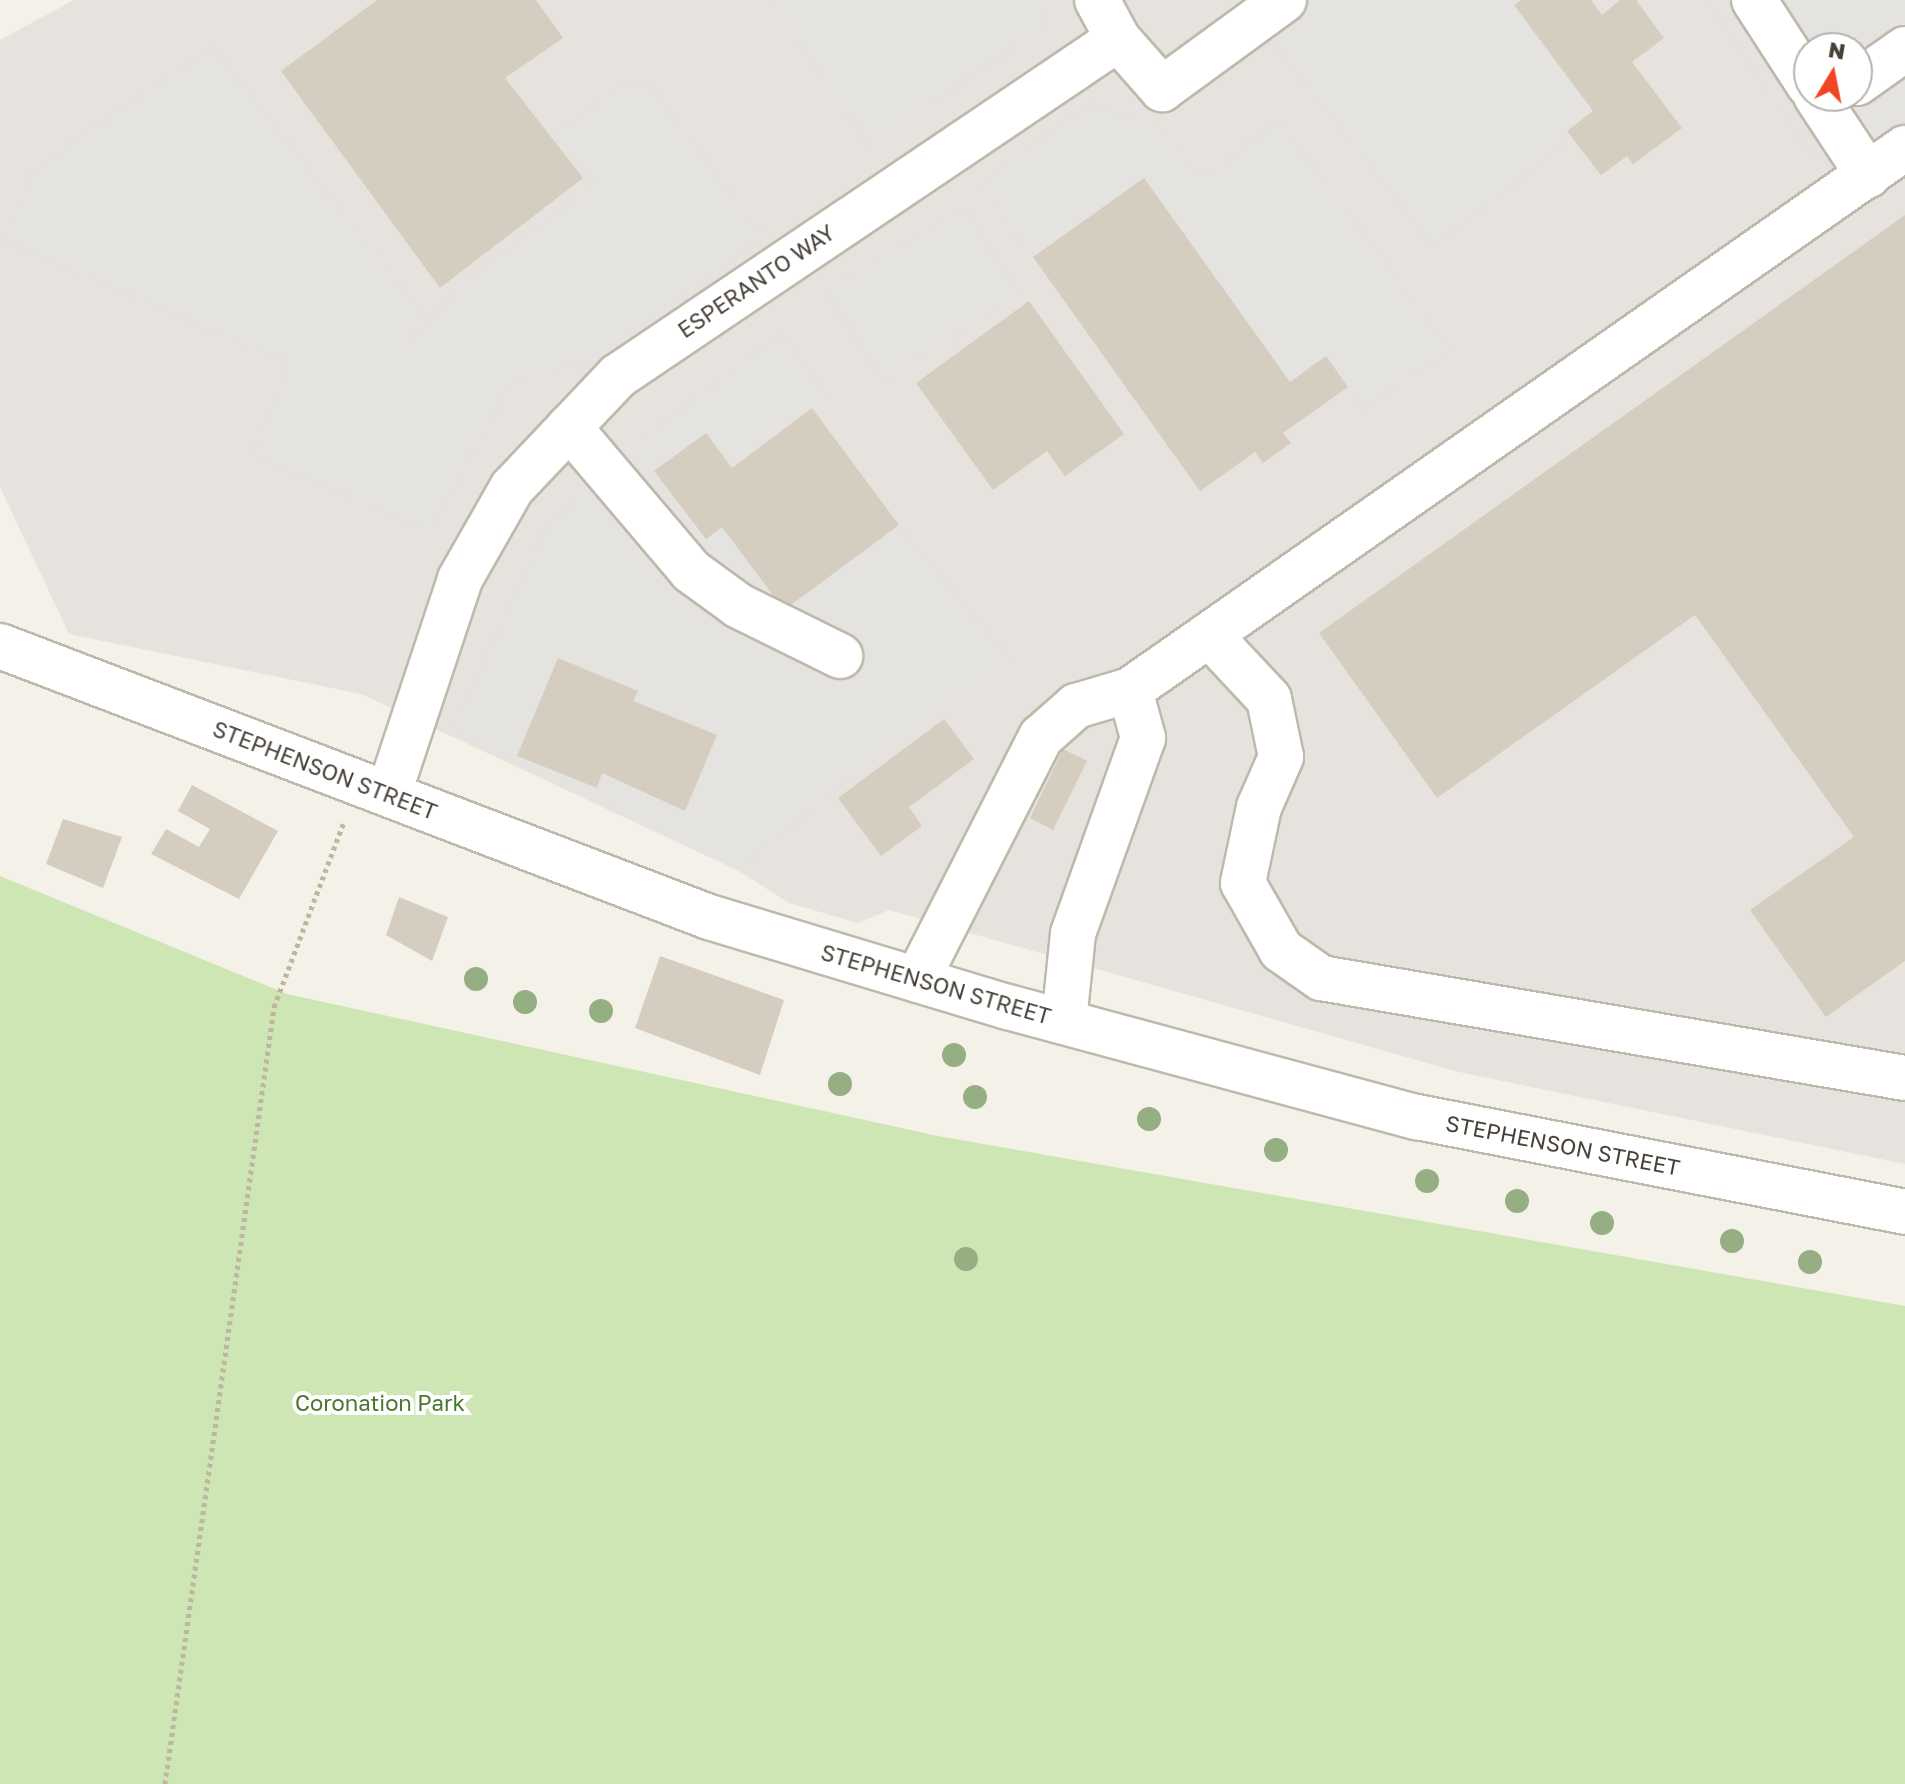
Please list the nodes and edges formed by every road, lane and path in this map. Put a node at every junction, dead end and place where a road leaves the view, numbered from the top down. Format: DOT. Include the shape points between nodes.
graph roads {
  1 [pos="1097,0"];
  2 [pos="1284,0"];
  3 [pos="1754,0"];
  4 [pos="1118,39"];
  5 [pos="1793,48"];
  6 [pos="1905,49"];
  7 [pos="1873,68"];
  8 [pos="1838,112"];
  9 [pos="1905,148"];
  10 [pos="1868,175"];
  11 [pos="569,427"];
  12 [pos="1212,638"];
  13 [pos="0,646"];
  14 [pos="840,656"];
  15 [pos="1130,690"];
  16 [pos="374,787"];
  17 [pos="917,980"];
  18 [pos="1064,1021"];
  19 [pos="1905,1078"];
  20 [pos="1905,1212"];
  21 [pos="165,1784"];
  1 -- 4 [label="street"];
  2 -- 4 [label="street" via="1162,89"];
  3 -- 5 [label="street"];
  4 -- 11 [label="street, ESPERANTO WAY" via="630,367"];
  6 -- 7 [label="street"];
  8 -- 10 [label="street"];
  9 -- 10 [label="street"];
  10 -- 12 [label="street"];
  11 -- 14 [label="street" via="691,571 739,606"];
  11 -- 16 [label="street, ESPERANTO WAY" via="512,488 460,579"];
  12 -- 15 [label="street"];
  12 -- 19 [label="street" via="1269,699 1281,757 1259,807 1243,883 1281,950 1321,978"];
  13 -- 16 [label="street, STEPHENSON STREET"];
  15 -- 17 [label="street" via="1076,706 1041,737"];
  15 -- 18 [label="street" via="1143,738 1073,934"];
  16 -- 17 [label="street, STEPHENSON STREET" via="709,917"];
  16 -- 21 [label="path" via="274,1007"];
  17 -- 18 [label="street, STEPHENSON STREET"];
  18 -- 20 [label="street, STEPHENSON STREET" via="1417,1117"];
}
